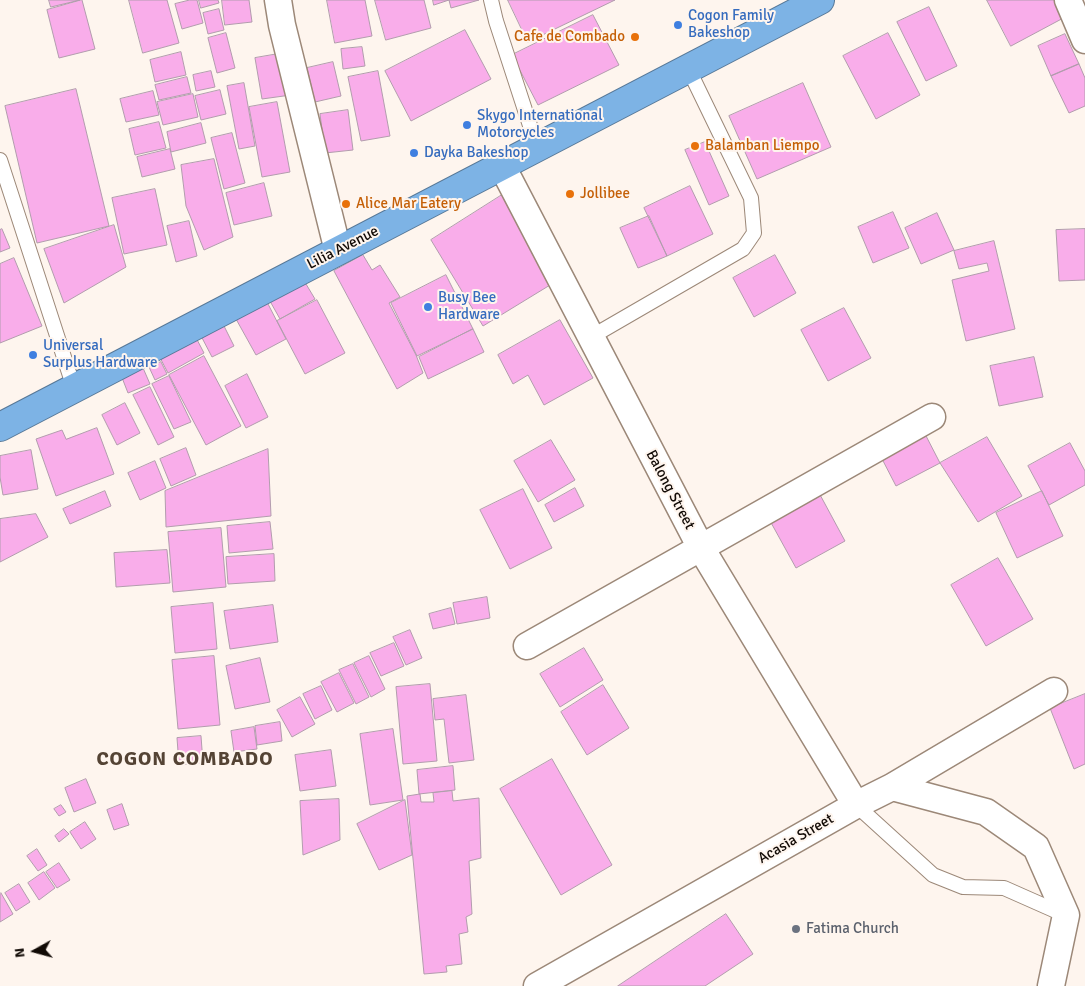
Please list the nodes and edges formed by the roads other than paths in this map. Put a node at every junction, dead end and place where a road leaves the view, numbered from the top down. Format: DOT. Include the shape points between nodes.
graph roads {
  1 [pos="278,0"];
  2 [pos="491,0"];
  3 [pos="820,0"];
  4 [pos="1068,0"];
  5 [pos="1085,40"];
  6 [pos="688,68"];
  7 [pos="538,147"];
  8 [pos="0,160"];
  9 [pos="502,166"];
  10 [pos="338,251"];
  11 [pos="590,337"];
  12 [pos="74,388"];
  13 [pos="932,416"];
  14 [pos="0,427"];
  15 [pos="700,548"];
  16 [pos="527,646"];
  17 [pos="1054,691"];
  18 [pos="892,787"];
  19 [pos="856,804"];
  20 [pos="1066,915"];
  21 [pos="537,986"];
  22 [pos="1051,986"];
  1 -- 10 [label="street"];
  2 -- 7 [label="lane"];
  3 -- 6 [label="highway, Lilia Avenue"];
  4 -- 5 [label="street"];
  6 -- 7 [label="highway, Lilia Avenue"];
  6 -- 11 [label="lane" via="752,198 754,233 742,249"];
  7 -- 9 [label="highway, Lilia Avenue"];
  8 -- 12 [label="lane"];
  9 -- 10 [label="highway, Lilia Avenue"];
  9 -- 11 [label="street, Balong Street"];
  10 -- 12 [label="highway, Lilia Avenue"];
  11 -- 15 [label="street, Balong Street"];
  12 -- 14 [label="highway, Lilia Avenue"];
  13 -- 15 [label="street"];
  15 -- 16 [label="street"];
  15 -- 19 [label="street, Balong Street"];
  17 -- 18 [label="street, Acasia Street"];
  18 -- 19 [label="street, Acasia Street"];
  18 -- 20 [label="street" via="986,812 1036,847"];
  19 -- 20 [label="lane" via="933,875 963,887 1004,888"];
  19 -- 21 [label="street, Acasia Street"];
  20 -- 22 [label="street"];
}
